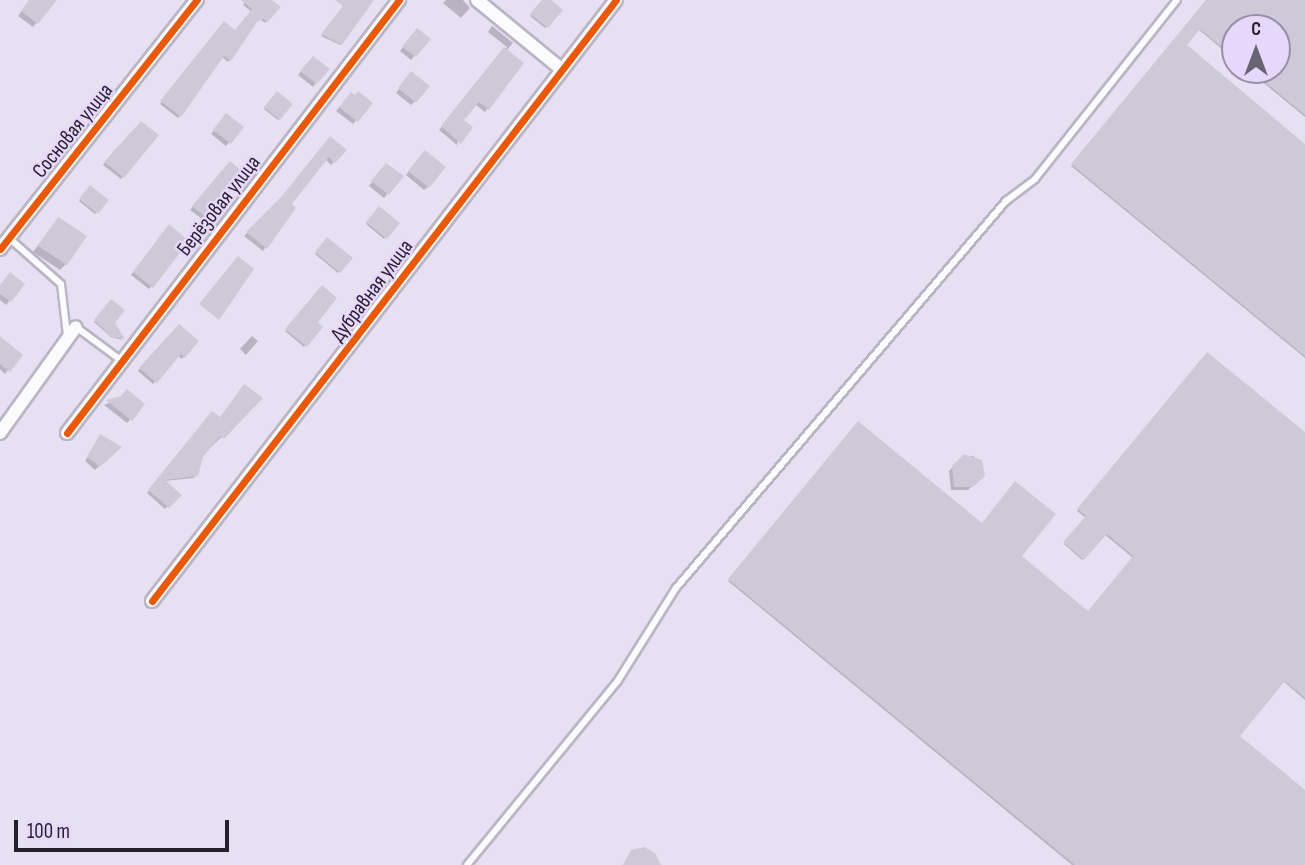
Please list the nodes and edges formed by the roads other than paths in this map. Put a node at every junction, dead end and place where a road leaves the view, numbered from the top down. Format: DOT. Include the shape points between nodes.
graph roads {
  1 [pos="197,0"];
  2 [pos="399,0"];
  3 [pos="477,0"];
  4 [pos="616,0"];
  5 [pos="1177,0"];
  6 [pos="560,68"];
  7 [pos="9,238"];
  8 [pos="0,249"];
  9 [pos="76,327"];
  10 [pos="68,338"];
  11 [pos="122,361"];
  12 [pos="0,433"];
  13 [pos="67,433"];
  14 [pos="152,601"];
  15 [pos="467,865"];
  1 -- 7 [label="street, Сосновая улица"];
  2 -- 11 [label="street, Берёзовая улица"];
  3 -- 6 [label="street"];
  4 -- 6 [label="street, Дубравная улица"];
  5 -- 15 [label="lane" via="1035,179 1006,201 676,588 617,682"];
  6 -- 14 [label="street, Дубравная улица" via="379,312"];
  7 -- 8 [label="street, Сосновая улица"];
  7 -- 10 [label="lane" via="61,285"];
  9 -- 10 [label="street"];
  9 -- 11 [label="lane"];
  10 -- 12 [label="street"];
  11 -- 13 [label="street, Берёзовая улица"];
}
